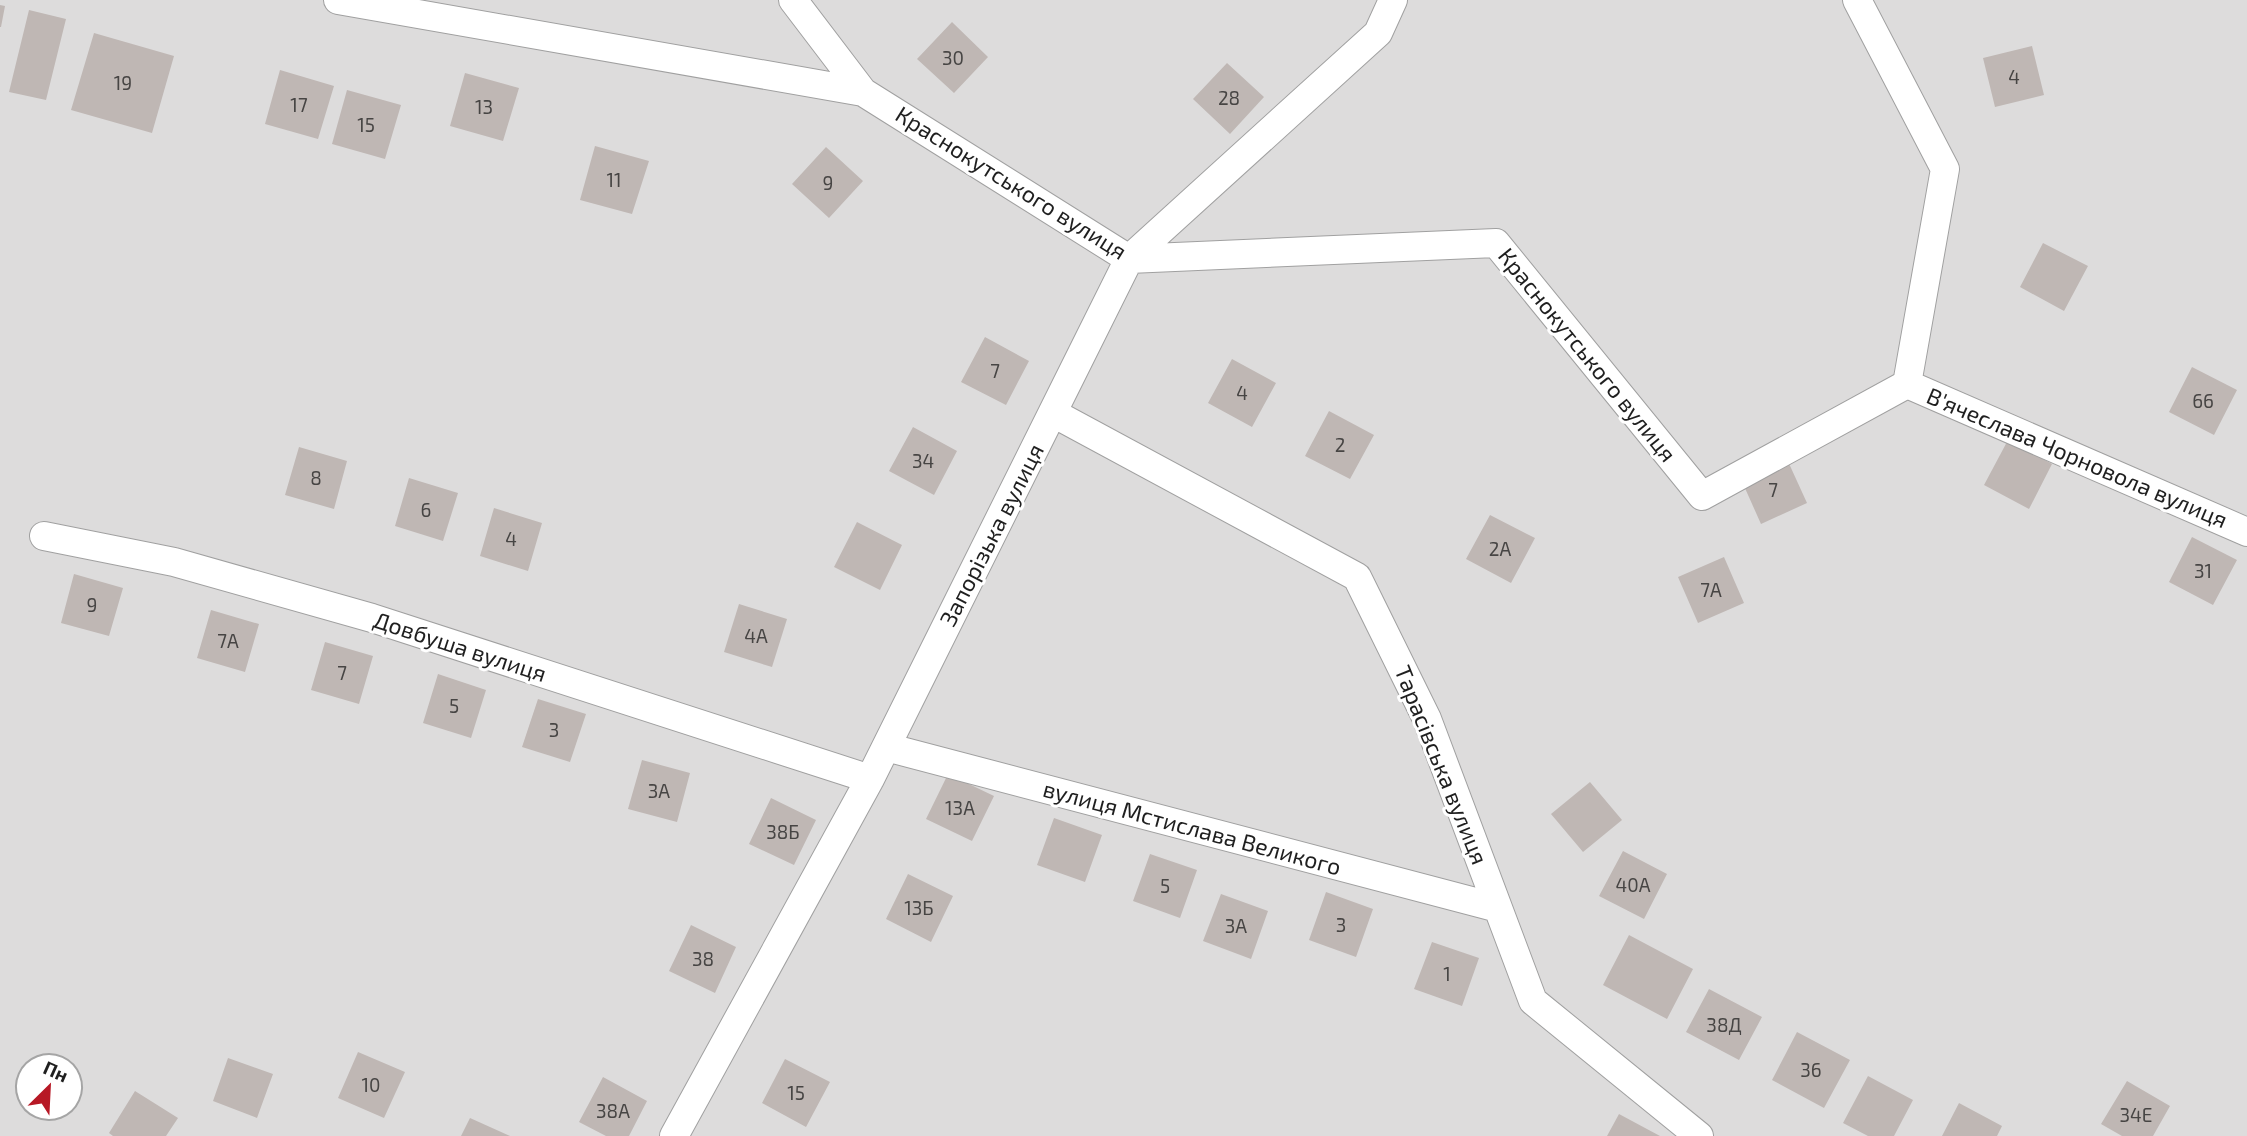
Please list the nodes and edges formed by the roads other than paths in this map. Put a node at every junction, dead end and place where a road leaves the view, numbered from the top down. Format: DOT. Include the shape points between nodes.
graph roads {
  1 [pos="338,0"];
  2 [pos="793,0"];
  3 [pos="1393,0"];
  4 [pos="1857,0"];
  5 [pos="863,92"];
  6 [pos="1129,259"];
  7 [pos="1907,384"];
  8 [pos="1053,413"];
  9 [pos="2247,532"];
  10 [pos="44,536"];
  11 [pos="886,747"];
  12 [pos="870,779"];
  13 [pos="1498,908"];
  14 [pos="674,1136"];
  15 [pos="1699,1136"];
  1 -- 5 [label="street, Краснокутського вулиця"];
  2 -- 5 [label="street"];
  3 -- 6 [label="street, Запорізька вулиця" via="1378,33"];
  4 -- 7 [label="street" via="1945,169"];
  5 -- 6 [label="street, Краснокутського вулиця"];
  6 -- 7 [label="street, Краснокутського вулиця" via="1496,243 1702,496"];
  6 -- 8 [label="street, Запорізька вулиця"];
  7 -- 9 [label="street, В'ячеслава Чорновола вулиця"];
  8 -- 11 [label="street, Запорізька вулиця"];
  8 -- 13 [label="street, Тарасівська вулиця" via="1357,577 1427,719"];
  10 -- 12 [label="street, Довбуша вулиця" via="174,562 372,618"];
  11 -- 12 [label="street, Запорізька вулиця"];
  11 -- 13 [label="street, вулиця Мстислава Великого"];
  12 -- 14 [label="street, Запорізька вулиця"];
  13 -- 15 [label="street, Тарасівська вулиця" via="1533,1001"];
}
